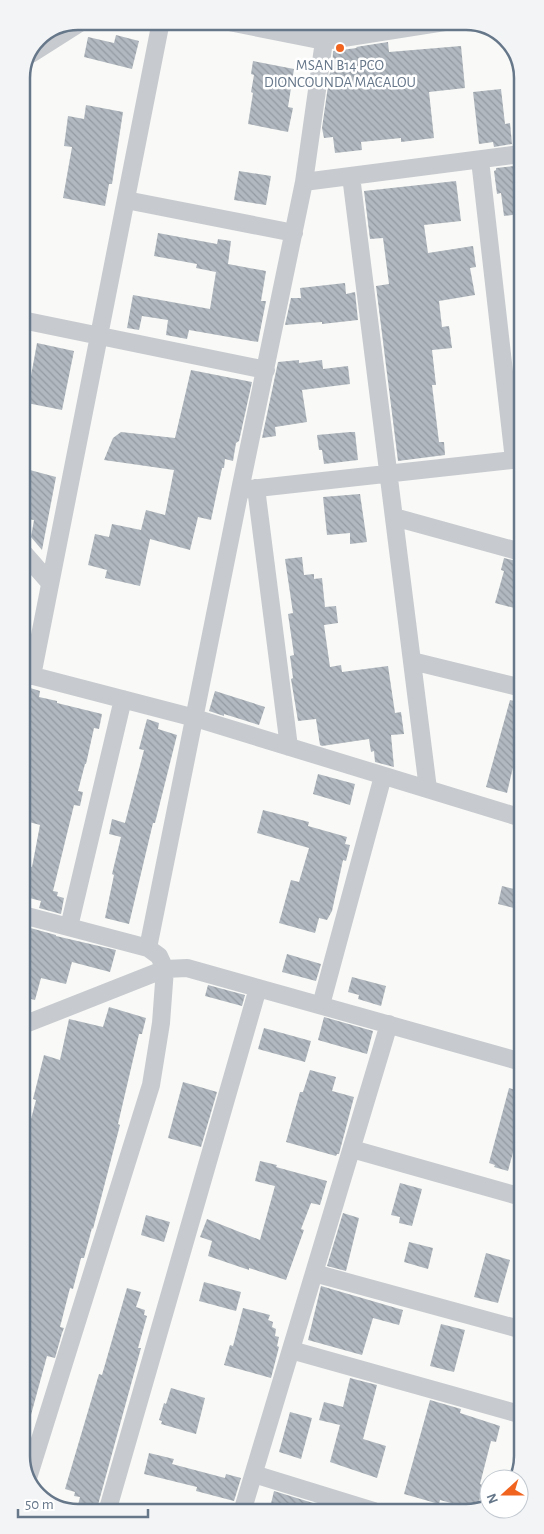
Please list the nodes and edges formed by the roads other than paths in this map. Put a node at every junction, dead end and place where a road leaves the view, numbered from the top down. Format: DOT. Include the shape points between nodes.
graph roads {
  1 [pos="160,30"];
  2 [pos="269,30"];
  3 [pos="327,30"];
  4 [pos="394,30"];
  5 [pos="65,32"];
  6 [pos="324,41"];
  7 [pos="41,47"];
  8 [pos="514,155"];
  9 [pos="480,160"];
  10 [pos="351,176"];
  11 [pos="304,182"];
  12 [pos="126,200"];
  13 [pos="294,233"];
  14 [pos="30,322"];
  15 [pos="99,336"];
  16 [pos="266,370"];
  17 [pos="514,428"];
  18 [pos="514,460"];
  19 [pos="389,474"];
  20 [pos="248,489"];
  21 [pos="394,518"];
  22 [pos="514,550"];
  23 [pos="30,560"];
  24 [pos="50,584"];
  25 [pos="412,661"];
  26 [pos="30,662"];
  27 [pos="30,675"];
  28 [pos="514,686"];
  29 [pos="123,700"];
  30 [pos="195,718"];
  31 [pos="289,747"];
  32 [pos="384,776"];
  33 [pos="428,789"];
  34 [pos="514,816"];
  35 [pos="30,917"];
  36 [pos="69,927"];
  37 [pos="148,948"];
  38 [pos="165,969"];
  39 [pos="258,988"];
  40 [pos="321,1005"];
  41 [pos="389,1024"];
  42 [pos="30,1027"];
  43 [pos="514,1060"];
  44 [pos="352,1149"];
  45 [pos="514,1195"];
  46 [pos="314,1273"];
  47 [pos="514,1328"];
  48 [pos="291,1350"];
  49 [pos="514,1412"];
  50 [pos="30,1463"];
  51 [pos="254,1474"];
  52 [pos="109,1504"];
  53 [pos="245,1504"];
  54 [pos="351,1504"];
  1 -- 12 [label="street"];
  2 -- 6 [label="street"];
  3 -- 6 [label="street"];
  4 -- 6 [label="street"];
  5 -- 7 [label="street"];
  6 -- 11 [label="street"];
  8 -- 9 [label="street"];
  9 -- 10 [label="street"];
  9 -- 17 [label="street"];
  10 -- 11 [label="street"];
  10 -- 19 [label="street"];
  11 -- 13 [label="street"];
  12 -- 13 [label="street"];
  12 -- 15 [label="street"];
  13 -- 16 [label="street"];
  14 -- 15 [label="street"];
  15 -- 16 [label="street"];
  15 -- 24 [label="street"];
  16 -- 20 [label="street"];
  18 -- 19 [label="street"];
  19 -- 20 [label="street"];
  19 -- 21 [label="street"];
  20 -- 30 [label="street"];
  20 -- 31 [label="street"];
  21 -- 22 [label="street"];
  21 -- 25 [label="street"];
  23 -- 24 [label="street"];
  24 -- 26 [label="street"];
  25 -- 28 [label="street"];
  25 -- 33 [label="street"];
  27 -- 29 [label="street"];
  29 -- 30 [label="street"];
  29 -- 36 [label="street"];
  30 -- 31 [label="street"];
  30 -- 37 [label="street"];
  31 -- 32 [label="street"];
  32 -- 33 [label="street"];
  32 -- 40 [label="street"];
  33 -- 34 [label="street"];
  35 -- 36 [label="street"];
  36 -- 37 [label="street"];
  37 -- 38 [label="street" via="159,956"];
  38 -- 39 [label="street" via="187,968"];
  38 -- 42 [label="street"];
  38 -- 50 [label="street" via="151,1085"];
  39 -- 40 [label="street"];
  39 -- 52 [label="street"];
  40 -- 41 [label="street"];
  41 -- 43 [label="street"];
  41 -- 44 [label="street"];
  44 -- 45 [label="street"];
  44 -- 46 [label="street"];
  46 -- 47 [label="street"];
  46 -- 48 [label="street"];
  48 -- 49 [label="street"];
  48 -- 51 [label="street"];
  51 -- 53 [label="street"];
  51 -- 54 [label="street"];
}
